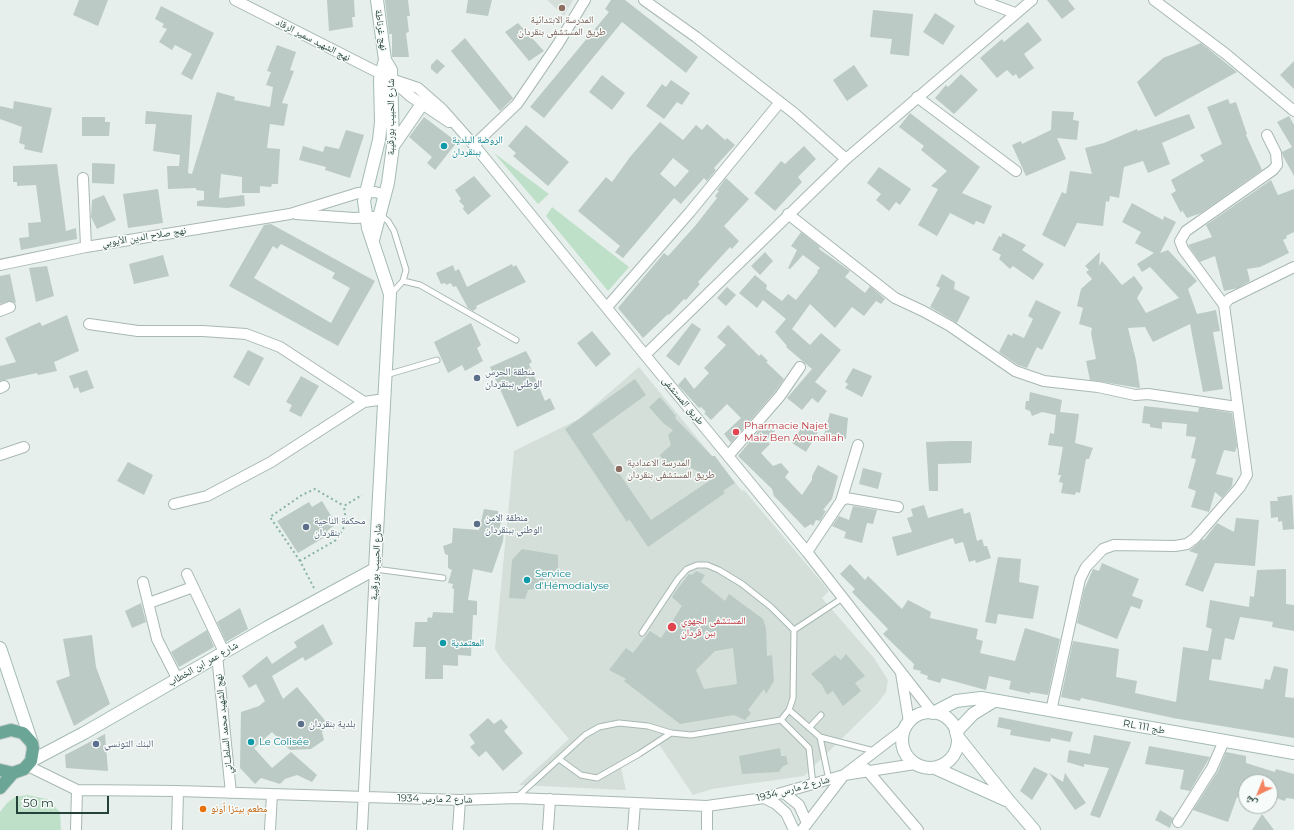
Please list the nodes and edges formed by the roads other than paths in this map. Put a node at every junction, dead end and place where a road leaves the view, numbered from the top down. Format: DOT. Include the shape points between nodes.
graph roads {
  1 [pos="235,0"];
  2 [pos="377,0"];
  3 [pos="585,0"];
  4 [pos="644,0"];
  5 [pos="980,0"];
  6 [pos="1032,0"];
  7 [pos="1154,0"];
  8 [pos="1015,13"];
  9 [pos="385,60"];
  10 [pos="386,76"];
  11 [pos="917,97"];
  12 [pos="780,102"];
  13 [pos="422,104"];
  14 [pos="1294,111"];
  15 [pos="463,132"];
  16 [pos="1268,135"];
  17 [pos="474,145"];
  18 [pos="393,146"];
  19 [pos="376,157"];
  20 [pos="391,158"];
  21 [pos="846,160"];
  22 [pos="1016,170"];
  23 [pos="83,178"];
  24 [pos="365,192"];
  25 [pos="385,195"];
  26 [pos="290,214"];
  27 [pos="379,214"];
  28 [pos="788,214"];
  29 [pos="366,218"];
  30 [pos="373,240"];
  31 [pos="86,247"];
  32 [pos="0,265"];
  33 [pos="1294,267"];
  34 [pos="403,281"];
  35 [pos="390,294"];
  36 [pos="1224,305"];
  37 [pos="607,307"];
  38 [pos="10,308"];
  39 [pos="0,311"];
  40 [pos="89,324"];
  41 [pos="516,340"];
  42 [pos="645,355"];
  43 [pos="437,360"];
  44 [pos="800,367"];
  45 [pos="386,375"];
  46 [pos="385,399"];
  47 [pos="364,402"];
  48 [pos="1237,408"];
  49 [pos="858,445"];
  50 [pos="24,447"];
  51 [pos="0,455"];
  52 [pos="728,456"];
  53 [pos="841,501"];
  54 [pos="174,504"];
  55 [pos="898,507"];
  56 [pos="807,552"];
  57 [pos="375,569"];
  58 [pos="187,574"];
  59 [pos="443,578"];
  60 [pos="142,582"];
  61 [pos="193,587"];
  62 [pos="844,597"];
  63 [pos="149,603"];
  64 [pos="794,630"];
  65 [pos="642,633"];
  66 [pos="0,648"];
  67 [pos="221,654"];
  68 [pos="901,671"];
  69 [pos="177,678"];
  70 [pos="994,701"];
  71 [pos="789,710"];
  72 [pos="1051,710"];
  73 [pos="933,713"];
  74 [pos="821,715"];
  75 [pos="781,720"];
  76 [pos="0,722"];
  77 [pos="906,726"];
  78 [pos="809,728"];
  79 [pos="5,731"];
  80 [pos="670,733"];
  81 [pos="957,734"];
  82 [pos="820,737"];
  83 [pos="1224,741"];
  84 [pos="32,743"];
  85 [pos="875,752"];
  86 [pos="1294,753"];
  87 [pos="559,759"];
  88 [pos="861,762"];
  89 [pos="30,763"];
  90 [pos="915,764"];
  91 [pos="935,768"];
  92 [pos="0,770"];
  93 [pos="869,772"];
  94 [pos="13,773"];
  95 [pos="844,775"];
  96 [pos="829,780"];
  97 [pos="813,785"];
  98 [pos="0,788"];
  99 [pos="77,790"];
  100 [pos="178,791"];
  101 [pos="231,793"];
  102 [pos="784,793"];
  103 [pos="272,794"];
  104 [pos="364,797"];
  105 [pos="516,798"];
  106 [pos="764,798"];
  107 [pos="550,799"];
  108 [pos="460,800"];
  109 [pos="1008,801"];
  110 [pos="635,803"];
  111 [pos="707,806"];
  112 [pos="1178,822"];
  113 [pos="805,827"];
  114 [pos="76,830"];
  115 [pos="177,830"];
  116 [pos="270,830"];
  117 [pos="362,830"];
  118 [pos="458,830"];
  119 [pos="548,830"];
  120 [pos="633,830"];
  121 [pos="708,830"];
  122 [pos="794,830"];
  123 [pos="918,830"];
  124 [pos="1034,830"];
  1 -- 10 [label="street, نهج الشهيد سمير الرقاد"];
  2 -- 9 [label="main road, نهج غرناطة"];
  3 -- 17 [label="street" via="517,104"];
  4 -- 12 [label="street"];
  5 -- 8 [label="street"];
  6 -- 8 [label="street"];
  7 -- 14 [label="street" via="1226,54"];
  8 -- 11 [label="street"];
  9 -- 10 [label="main road, شارع الحبيب بورقيبة"];
  10 -- 13 [label="street, طريق المستشفى"];
  10 -- 15 [label="street, طريق المستشفى" via="418,88"];
  10 -- 18 [label="main road, شارع الحبيب بورقيبة"];
  10 -- 19 [label="main road, شارع الحبيب بورقيبة"];
  11 -- 21 [label="street"];
  11 -- 22 [label="street"];
  12 -- 21 [label="street"];
  12 -- 37 [label="street" via="690,212"];
  13 -- 15 [label="street, طريق المستشفى"];
  13 -- 18 [label="main road"];
  15 -- 17 [label="street, طريق المستشفى"];
  16 -- 36 [label="street" via="1276,153 1277,165 1273,170 1186,231 1180,242"];
  17 -- 37 [label="street, طريق المستشفى"];
  18 -- 20 [label="main road, شارع الحبيب بورقيبة"];
  19 -- 20 [label="main road"];
  19 -- 24 [label="main road, شارع الحبيب بورقيبة"];
  20 -- 25 [label="main road, شارع الحبيب بورقيبة"];
  21 -- 28 [label="street"];
  23 -- 31 [label="street"];
  24 -- 25 [label="street"];
  24 -- 26 [label="street"];
  24 -- 29 [label="main road, شارع الحبيب بورقيبة"];
  25 -- 27 [label="main road, شارع الحبيب بورقيبة"];
  26 -- 29 [label="street"];
  26 -- 31 [label="street, نهج صلاح الدين الأيوبي"];
  27 -- 29 [label="street"];
  27 -- 30 [label="main road, شارع الحبيب بورقيبة"];
  27 -- 34 [label="lane" via="388,221 394,231 406,270"];
  28 -- 42 [label="street"];
  28 -- 48 [label="street" via="895,298 950,326 1015,371 1044,381"];
  29 -- 30 [label="main road, شارع الحبيب بورقيبة"];
  30 -- 35 [label="main road, شارع الحبيب بورقيبة"];
  31 -- 32 [label="street, نهج صلاح الدين الأيوبي"];
  33 -- 36 [label="street" via="1229,299"];
  34 -- 35 [label="lane"];
  34 -- 41 [label="lane" via="420,285"];
  35 -- 45 [label="main road, شارع الحبيب بورقيبة"];
  36 -- 48 [label="street"];
  37 -- 42 [label="street, طريق المستشفى"];
  38 -- 39 [label="street"];
  40 -- 47 [label="street" via="138,331 246,334 280,348"];
  42 -- 52 [label="street, طريق المستشفى"];
  43 -- 45 [label="lane"];
  44 -- 52 [label="street" via="780,396"];
  45 -- 46 [label="main road, شارع الحبيب بورقيبة"];
  46 -- 47 [label="street"];
  46 -- 57 [label="main road, شارع الحبيب بورقيبة"];
  47 -- 54 [label="street" via="271,462 207,496"];
  48 -- 72 [label="street" via="1247,475 1240,487 1195,538 1186,544 1175,546 1114,545 1103,549 1086,567 1080,579"];
  49 -- 53 [label="street"];
  50 -- 51 [label="street"];
  52 -- 56 [label="street, طريق المستشفى"];
  53 -- 55 [label="street" via="850,498"];
  53 -- 56 [label="street"];
  56 -- 62 [label="street, طريق المستشفى"];
  57 -- 59 [label="lane"];
  57 -- 67 [label="main road, شارع عمر ابن الخطاب"];
  57 -- 104 [label="street, شارع الحبيب بورقيبة"];
  58 -- 61 [label="street, نهج الشهيد محمد السلطــاني"];
  60 -- 63 [label="street"];
  61 -- 63 [label="street"];
  61 -- 67 [label="street, نهج الشهيد محمد السلطــاني"];
  62 -- 64 [label="lane"];
  62 -- 68 [label="street, طريق المستشفى"];
  63 -- 69 [label="street" via="157,639"];
  64 -- 65 [label="lane" via="742,584 719,570 707,565 697,565 687,569 678,579"];
  64 -- 71 [label="lane" via="793,698"];
  66 -- 84 [label="main road"];
  67 -- 69 [label="main road, شارع عمر ابن الخطاب"];
  67 -- 101 [label="street, نهج الشهيد محمد السلطــاني"];
  68 -- 73 [label="street, طريق المستشفى"];
  68 -- 77 [label="street"];
  69 -- 89 [label="main road, شارع عمر ابن الخطاب"];
  70 -- 72 [label="main road, RL طج 111"];
  70 -- 73 [label="main road, RL طج 111" via="981,698 956,701"];
  70 -- 81 [label="main road" via="973,714"];
  71 -- 75 [label="lane"];
  71 -- 78 [label="lane"];
  72 -- 83 [label="main road, RL طج 111"];
  73 -- 77 [label="main road" via="924,713"];
  73 -- 81 [label="main road" via="951,722"];
  74 -- 78 [label="lane"];
  75 -- 80 [label="lane" via="691,735"];
  75 -- 97 [label="lane" via="809,748"];
  76 -- 79 [label="main road"];
  77 -- 85 [label="street"];
  77 -- 90 [label="main road" via="902,739 903,748"];
  78 -- 82 [label="lane"];
  79 -- 84 [label="main road" via="23,733"];
  80 -- 87 [label="lane" via="648,726 619,723 600,727 585,735"];
  80 -- 87 [label="lane" via="597,778 581,776"];
  81 -- 91 [label="main road" via="955,753 943,765"];
  81 -- 109 [label="main road"];
  82 -- 85 [label="lane"];
  82 -- 96 [label="lane"];
  83 -- 86 [label="main road, RL طج 111"];
  83 -- 112 [label="street" via="1212,768"];
  84 -- 89 [label="main road" via="33,755"];
  85 -- 88 [label="street"];
  87 -- 105 [label="lane"];
  88 -- 93 [label="street"];
  88 -- 95 [label="street"];
  89 -- 94 [label="main road"];
  89 -- 99 [label="street, شارع 2 مارس 1934"];
  90 -- 91 [label="main road" via="924,768"];
  90 -- 93 [label="street"];
  91 -- 109 [label="main road"];
  92 -- 94 [label="main road"];
  93 -- 95 [label="street"];
  93 -- 123 [label="street"];
  94 -- 98 [label="main road"];
  95 -- 96 [label="street, شارع 2 مارس 1934"];
  95 -- 113 [label="street"];
  96 -- 97 [label="street, شارع 2 مارس 1934"];
  97 -- 102 [label="street, شارع 2 مارس 1934"];
  99 -- 100 [label="street, شارع 2 مارس 1934"];
  99 -- 114 [label="street"];
  100 -- 101 [label="street, شارع 2 مارس 1934"];
  100 -- 115 [label="street"];
  101 -- 103 [label="street, شارع 2 مارس 1934"];
  102 -- 106 [label="street, شارع 2 مارس 1934"];
  102 -- 113 [label="street" via="799,805"];
  103 -- 104 [label="street, شارع 2 مارس 1934"];
  103 -- 116 [label="street"];
  104 -- 108 [label="street, شارع 2 مارس 1934"];
  104 -- 117 [label="street, شارع الحبيب بورقيبة"];
  105 -- 107 [label="street, شارع 2 مارس 1934"];
  105 -- 108 [label="street, شارع 2 مارس 1934"];
  106 -- 111 [label="street, شارع 2 مارس 1934"];
  106 -- 122 [label="street" via="786,813"];
  107 -- 110 [label="street, شارع 2 مارس 1934"];
  107 -- 119 [label="street"];
  108 -- 118 [label="street"];
  109 -- 124 [label="main road"];
  110 -- 111 [label="street, شارع 2 مارس 1934"];
  110 -- 120 [label="street"];
  111 -- 121 [label="street"];
}
